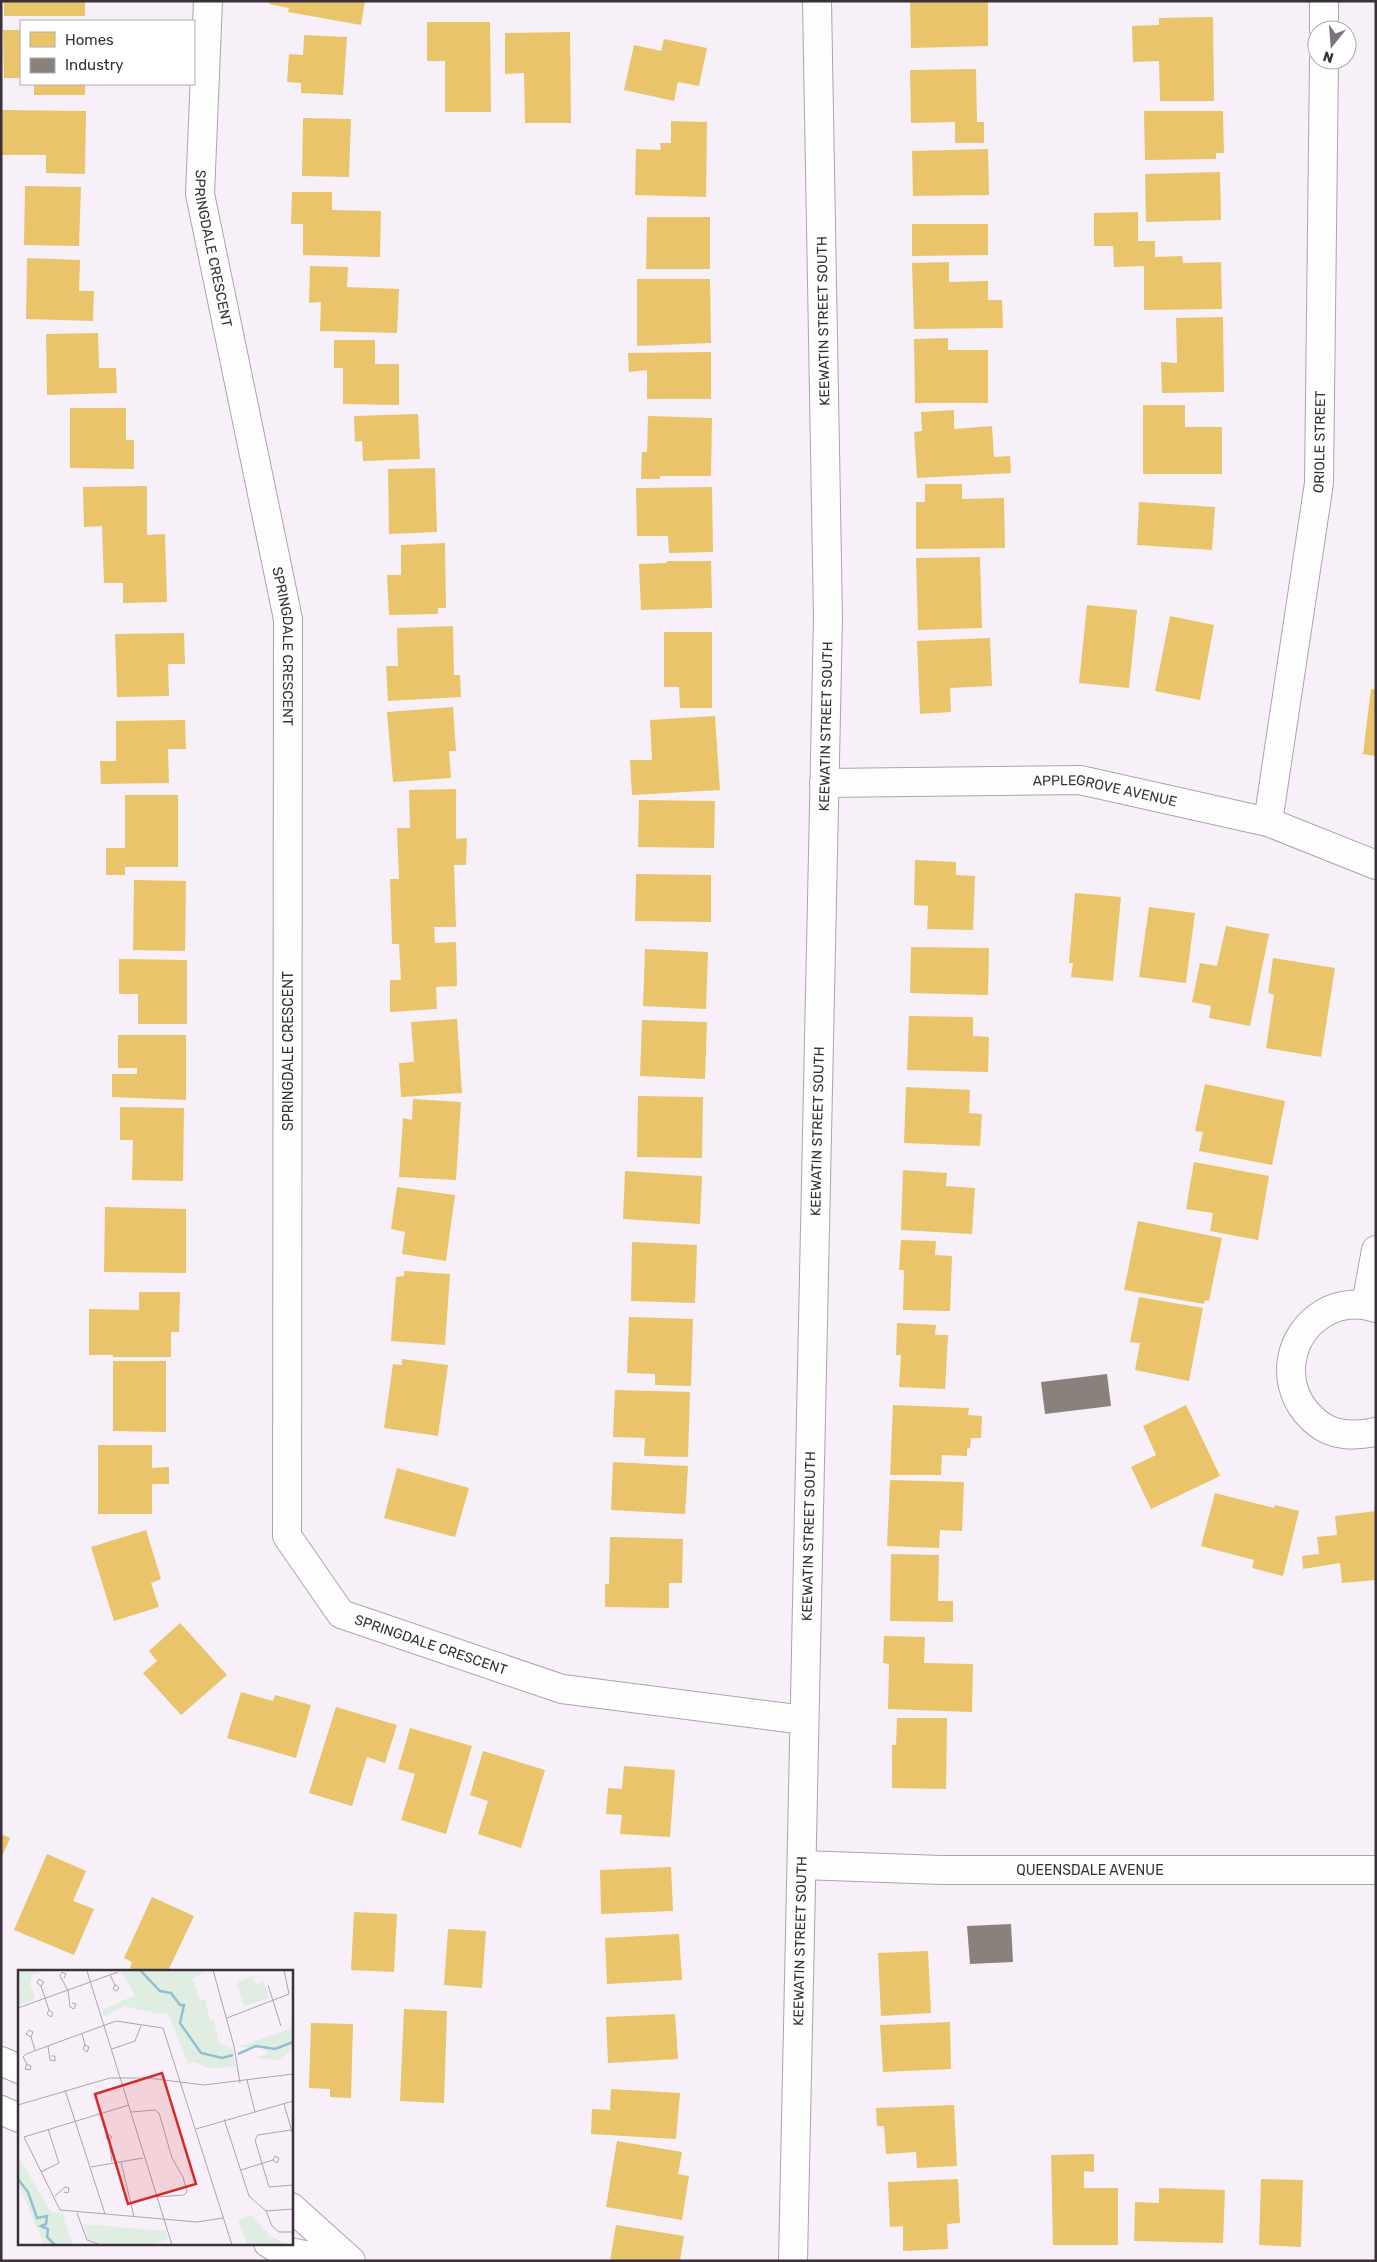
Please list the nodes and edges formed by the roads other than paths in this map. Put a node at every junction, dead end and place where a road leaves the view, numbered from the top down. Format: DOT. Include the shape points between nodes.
graph roads {
  1 [pos="208,1"];
  2 [pos="817,1"];
  3 [pos="1324,1"];
  4 [pos="1324,20"];
  5 [pos="1324,70"];
  6 [pos="824,783"];
  7 [pos="1268,822"];
  8 [pos="1376,865"];
  9 [pos="1376,1250"];
  10 [pos="1371,1306"];
  11 [pos="1376,1432"];
  12 [pos="804,1720"];
  13 [pos="802,1865"];
  14 [pos="1376,1870"];
  15 [pos="1,2061"];
  16 [pos="18,2069"];
  17 [pos="1,2110"];
  18 [pos="18,2118"];
  19 [pos="292,2208"];
  20 [pos="270,2244"];
  21 [pos="334,2261"];
  22 [pos="351,2261"];
  23 [pos="793,2261"];
  1 -- 12 [label="street, SPRINGDALE CRESCENT" via="200,194 288,620 287,1536 340,1614 562,1689"];
  2 -- 6 [label="street, KEEWATIN STREET SOUTH" via="828,618"];
  3 -- 4 [label="street"];
  5 -- 7 [label="street, ORIOLE STREET" via="1319,483"];
  6 -- 7 [label="street, APPLEGROVE AVENUE" via="1080,780"];
  6 -- 12 [label="street, KEEWATIN STREET SOUTH"];
  7 -- 8 [label="street, APPLEGROVE AVENUE"];
  9 -- 10 [label="street"];
  10 -- 11 [label="street" via="1332,1308 1313,1320 1299,1337 1291,1359 1291,1381 1299,1402 1313,1420 1333,1432 1355,1435"];
  12 -- 13 [label="street, KEEWATIN STREET SOUTH"];
  13 -- 14 [label="street, QUEENSDALE AVENUE" via="941,1870"];
  13 -- 23 [label="street, KEEWATIN STREET SOUTH"];
  15 -- 16 [label="street"];
  17 -- 18 [label="street"];
  19 -- 22 [label="street"];
  20 -- 21 [label="street" via="280,2250"];
}
